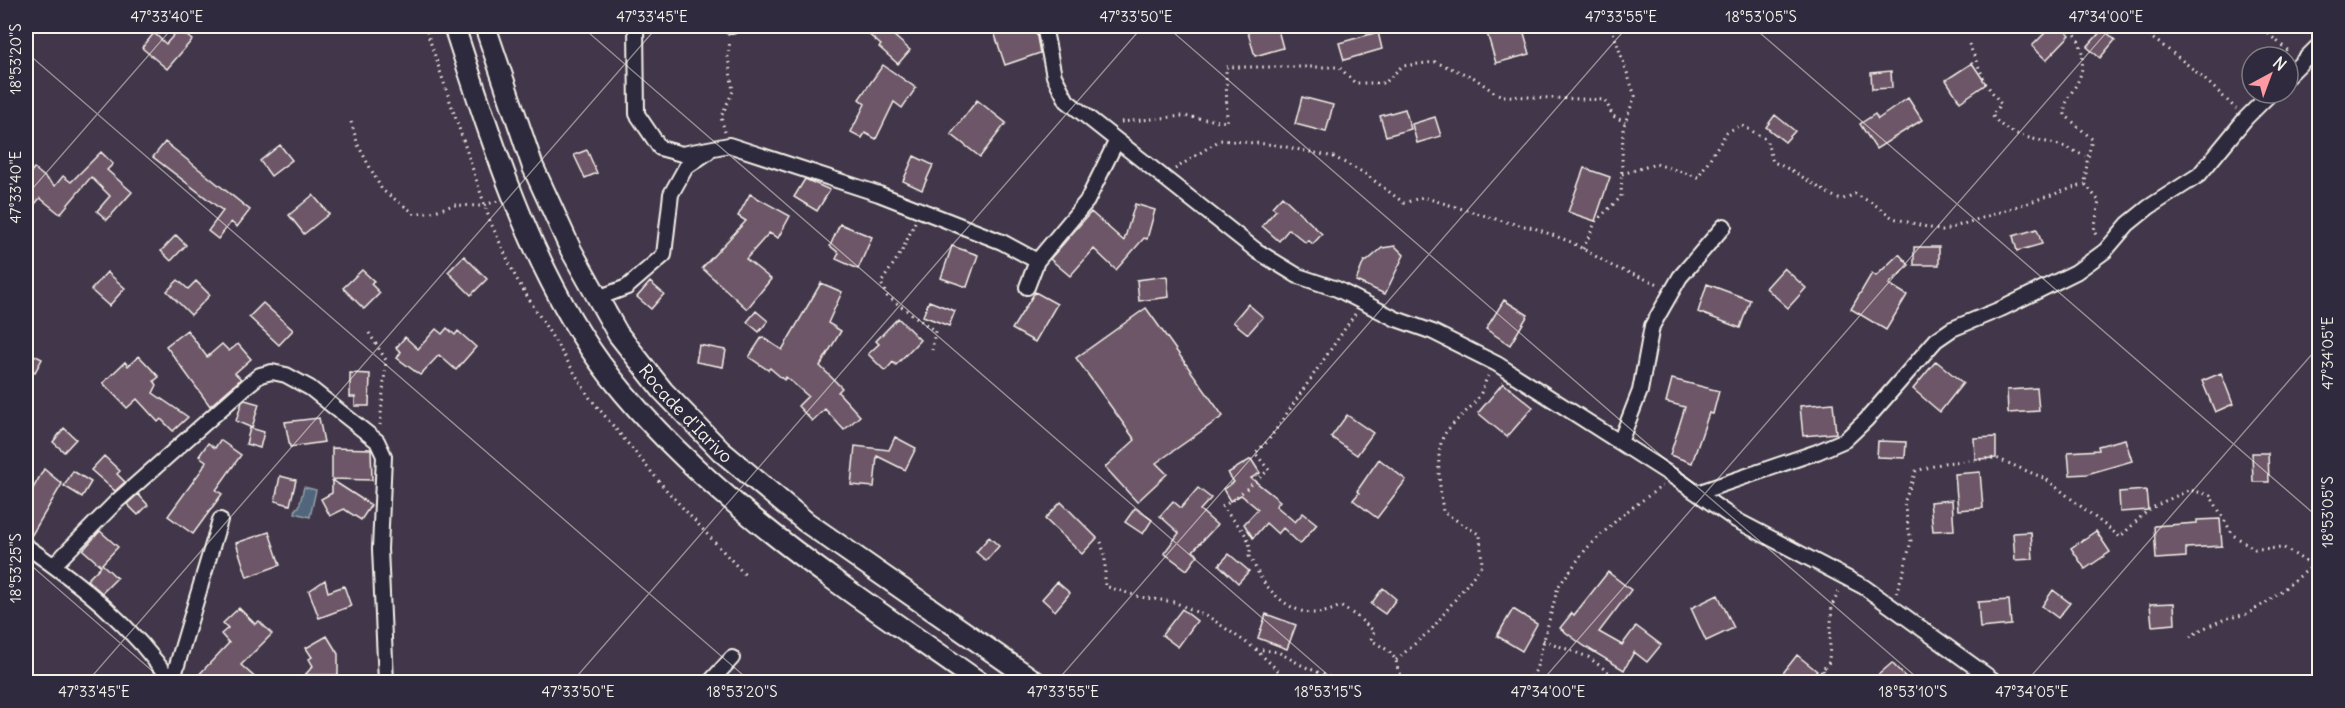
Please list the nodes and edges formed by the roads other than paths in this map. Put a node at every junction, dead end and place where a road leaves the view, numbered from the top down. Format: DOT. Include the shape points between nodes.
graph roads {
  1 [pos="454,26"];
  2 [pos="485,26"];
  3 [pos="636,26"];
  4 [pos="1044,26"];
  5 [pos="2319,44"];
  6 [pos="2300,63"];
  7 [pos="2259,105"];
  8 [pos="1116,142"];
  9 [pos="714,148"];
  10 [pos="1724,226"];
  11 [pos="1037,261"];
  12 [pos="1027,287"];
  13 [pos="598,298"];
  14 [pos="1620,442"];
  15 [pos="1697,493"];
  16 [pos="220,520"];
  17 [pos="26,546"];
  18 [pos="54,566"];
  19 [pos="732,658"];
  20 [pos="171,682"];
  21 [pos="386,682"];
  22 [pos="710,682"];
  23 [pos="979,682"];
  24 [pos="1036,682"];
  25 [pos="1996,682"];
  1 -- 23 [label="main road, Rocade d'Iarivo" via="520,216 577,326 610,375 683,457 764,528"];
  2 -- 13 [label="main road, Rocade d'Iarivo" via="533,166 571,250"];
  3 -- 9 [label="street" via="637,114 660,148 682,154"];
  4 -- 8 [label="street" via="1054,76 1067,101"];
  5 -- 6 [label="street"];
  7 -- 15 [label="street" via="2199,175 2135,218 2105,251 2076,272 1936,340 1845,440"];
  8 -- 11 [label="street" via="1087,201"];
  8 -- 14 [label="street" via="1257,251 1298,276 1337,289 1497,364"];
  9 -- 11 [label="street" via="729,145 879,194 1002,242"];
  9 -- 13 [label="street" via="686,167 671,194 664,255 627,287"];
  10 -- 14 [label="street" via="1680,277 1652,326 1640,391"];
  11 -- 12 [label="street"];
  13 -- 24 [label="main road, Rocade d'Iarivo" via="618,334 663,391 721,451 806,522"];
  14 -- 15 [label="street"];
  15 -- 25 [label="street" via="1736,520 1864,586"];
  16 -- 20 [label="street"];
  17 -- 18 [label="street"];
  18 -- 20 [label="street" via="120,621 151,652"];
  18 -- 21 [label="street" via="116,502 260,375 286,375 310,388 377,441 384,456 380,549"];
  19 -- 22 [label="street"];
}
